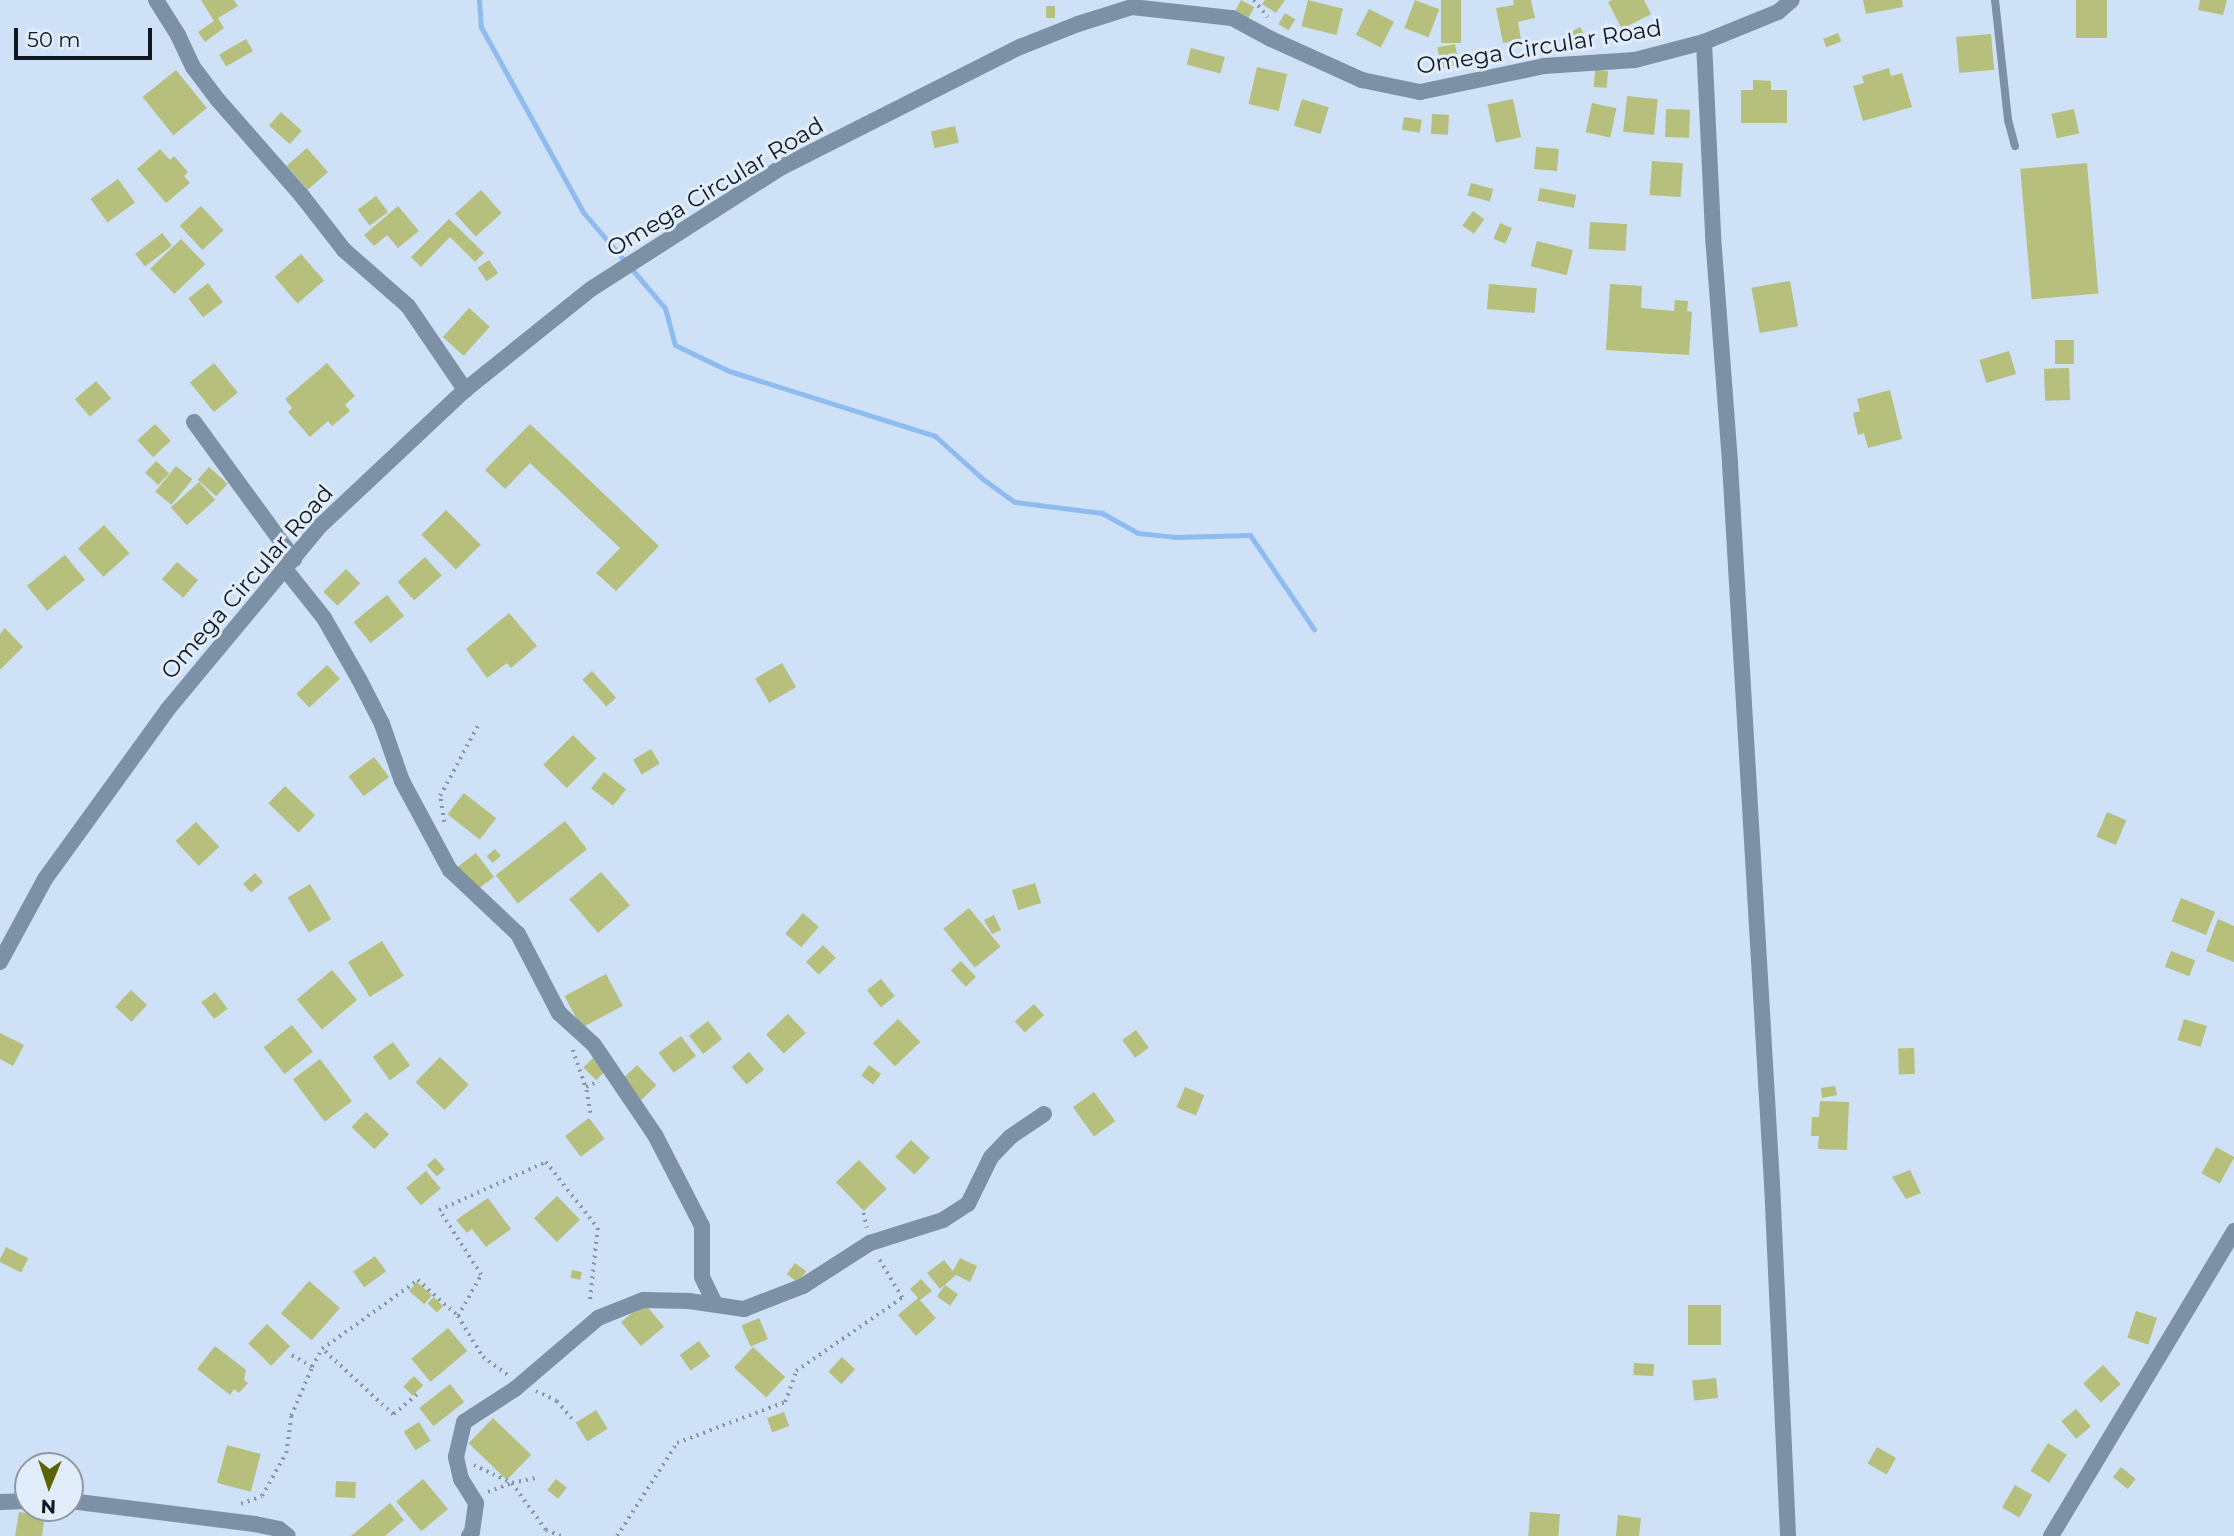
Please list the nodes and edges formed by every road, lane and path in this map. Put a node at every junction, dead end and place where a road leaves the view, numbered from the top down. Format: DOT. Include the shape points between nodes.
graph roads {
  1 [pos="156,0"];
  2 [pos="1793,0"];
  3 [pos="1995,0"];
  4 [pos="1180,6"];
  5 [pos="1704,42"];
  6 [pos="2015,146"];
  7 [pos="465,390"];
  8 [pos="194,422"];
  9 [pos="290,564"];
  10 [pos="478,725"];
  11 [pos="445,833"];
  12 [pos="0,962"];
  13 [pos="611,1074"];
  14 [pos="590,1113"];
  15 [pos="1044,1114"];
  16 [pos="2234,1231"];
  17 [pos="902,1298"];
  18 [pos="715,1304"];
  19 [pos="458,1316"];
  20 [pos="589,1326"];
  21 [pos="322,1349"];
  22 [pos="290,1355"];
  23 [pos="312,1367"];
  24 [pos="520,1385"];
  25 [pos="417,1395"];
  26 [pos="572,1419"];
  27 [pos="456,1457"];
  28 [pos="536,1478"];
  29 [pos="512,1482"];
  30 [pos="84,1503"];
  31 [pos="476,1503"];
  32 [pos="229,1509"];
  33 [pos="288,1536"];
  34 [pos="468,1536"];
  35 [pos="561,1536"];
  36 [pos="617,1536"];
  37 [pos="1788,1536"];
  38 [pos="2050,1536"];
  1 -- 7 [label="street" via="193,67 218,100 344,250 408,306"];
  2 -- 5 [label="street, Omega Circular Road" via="1779,12"];
  3 -- 6 [label="lane"];
  4 -- 5 [label="street, Omega Circular Road" via="1232,18 1362,80 1420,92 1544,66 1635,60"];
  4 -- 7 [label="street, Omega Circular Road" via="1132,7 1020,47 782,167 591,289"];
  5 -- 37 [label="street" via="1772,1183"];
  7 -- 9 [label="street, Omega Circular Road" via="319,527"];
  8 -- 9 [label="street"];
  9 -- 12 [label="street, Omega Circular Road" via="228,634 118,777 46,879"];
  9 -- 13 [label="street" via="359,679 412,803 450,870 518,934 559,1013 594,1045"];
  10 -- 11 [label="path" via="440,796"];
  13 -- 14 [label="path" via="586,1087"];
  13 -- 18 [label="street" via="655,1135 702,1226 702,1277"];
  15 -- 18 [label="street" via="991,1157 968,1204 943,1220 870,1243 803,1286 744,1309"];
  16 -- 38 [label="street"];
  17 -- 36 [label="path" via="796,1371 785,1402 677,1443"];
  18 -- 20 [label="street" via="643,1300"];
  19 -- 20 [label="path" via="481,1275 439,1210 546,1162 598,1228"];
  19 -- 21 [label="path" via="418,1280"];
  19 -- 24 [label="path" via="483,1357"];
  20 -- 24 [label="street"];
  21 -- 23 [label="path"];
  21 -- 25 [label="path" via="393,1415"];
  22 -- 23 [label="path"];
  23 -- 32 [label="path" via="291,1416 286,1453 262,1496"];
  24 -- 26 [label="path" via="556,1401"];
  24 -- 27 [label="street" via="464,1422"];
  27 -- 29 [label="path"];
  27 -- 31 [label="street" via="461,1479"];
  28 -- 29 [label="path"];
  29 -- 31 [label="path" via="491,1489"];
  29 -- 35 [label="path" via="546,1530"];
  30 -- 33 [label="street" via="255,1524"];
  31 -- 34 [label="street"];
}
